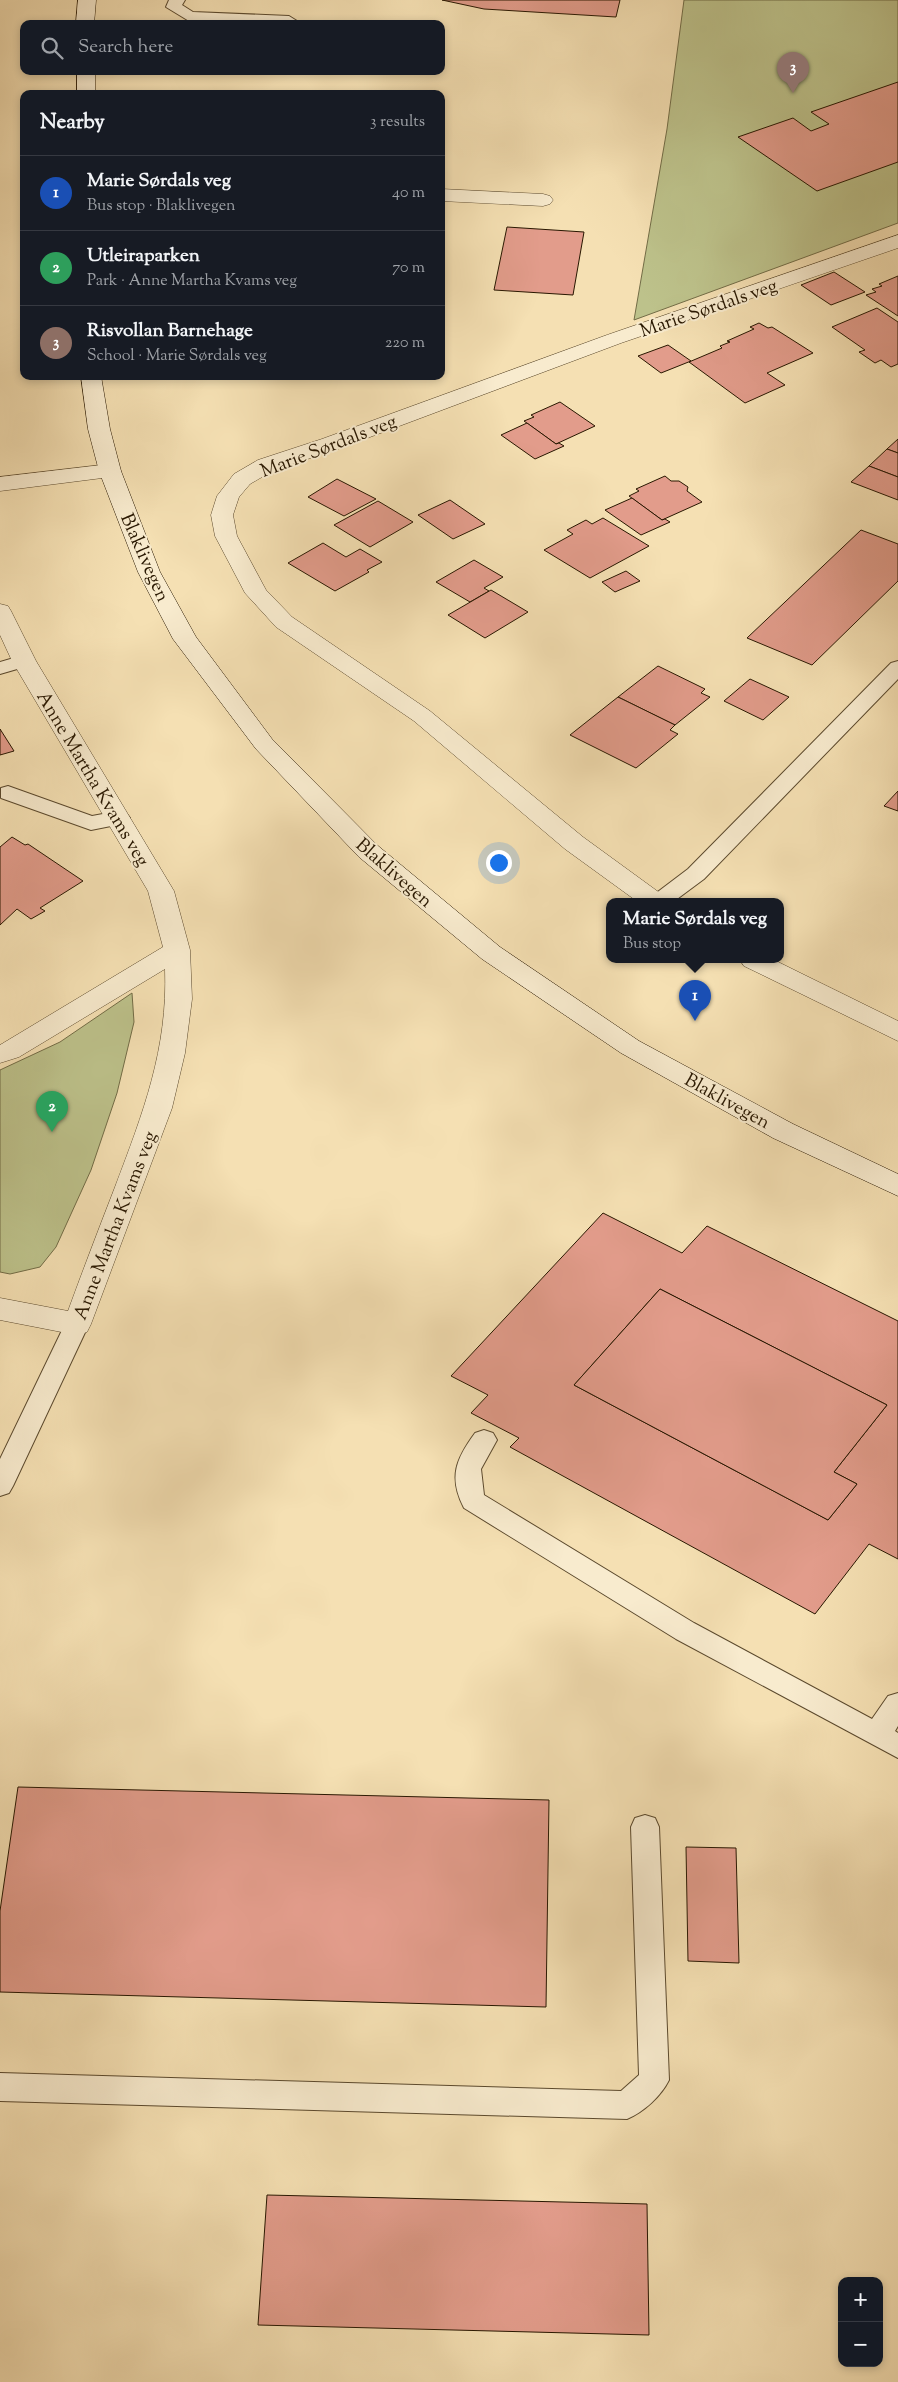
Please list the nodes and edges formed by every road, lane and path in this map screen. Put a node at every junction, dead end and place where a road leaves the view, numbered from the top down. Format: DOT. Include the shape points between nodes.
graph roads {
  1 [pos="177,0"];
  2 [pos="270,20"];
  3 [pos="86,75"];
  4 [pos="86,90"];
  5 [pos="445,195"];
  6 [pos="543,200"];
  7 [pos="898,241"];
  8 [pos="92,380"];
  9 [pos="110,471"];
  10 [pos="0,484"];
  11 [pos="0,611"];
  12 [pos="24,661"];
  13 [pos="0,668"];
  14 [pos="898,668"];
  15 [pos="8,793"];
  16 [pos="119,818"];
  17 [pos="651,898"];
  18 [pos="663,898"];
  19 [pos="177,950"];
  20 [pos="759,963"];
  21 [pos="898,1032"];
  22 [pos="0,1054"];
  23 [pos="898,1186"];
  24 [pos="0,1309"];
  25 [pos="77,1324"];
  26 [pos="484,1440"];
  27 [pos="0,1486"];
  28 [pos="898,1704"];
  29 [pos="887,1740"];
  30 [pos="645,1827"];
  31 [pos="0,2088"];
  1 -- 2 [label="lane" via="174,7 190,16"];
  3 -- 4 [label="street"];
  5 -- 6 [label="street"];
  7 -- 17 [label="street, Marie Sørdals veg" via="614,339 266,465 242,479 228,496 222,515 226,536 256,593 284,622 422,716 574,843"];
  8 -- 9 [label="street, Blaklivegen"];
  9 -- 10 [label="street"];
  9 -- 23 [label="street, Blaklivegen" via="149,572 185,639 264,744 368,851 491,953 630,1047 783,1131"];
  11 -- 12 [label="street, Anne Martha Kvams veg"];
  12 -- 13 [label="lane"];
  12 -- 16 [label="street, Anne Martha Kvams veg"];
  14 -- 18 [label="lane, Marie Sørdals veg" via="696,874"];
  15 -- 16 [label="lane" via="91,823"];
  16 -- 19 [label="street, Anne Martha Kvams veg" via="161,891"];
  19 -- 22 [label="street" via="10,1052"];
  19 -- 25 [label="street, Anne Martha Kvams veg" via="176,1023 159,1108"];
  20 -- 21 [label="street"];
  24 -- 25 [label="street"];
  25 -- 27 [label="lane, Anne Martha Kvams veg"];
  26 -- 29 [label="lane" via="470,1459 466,1480 473,1501 684,1631"];
  28 -- 29 [label="lane"];
  30 -- 31 [label="lane" via="654,2080 627,2105"];
}
